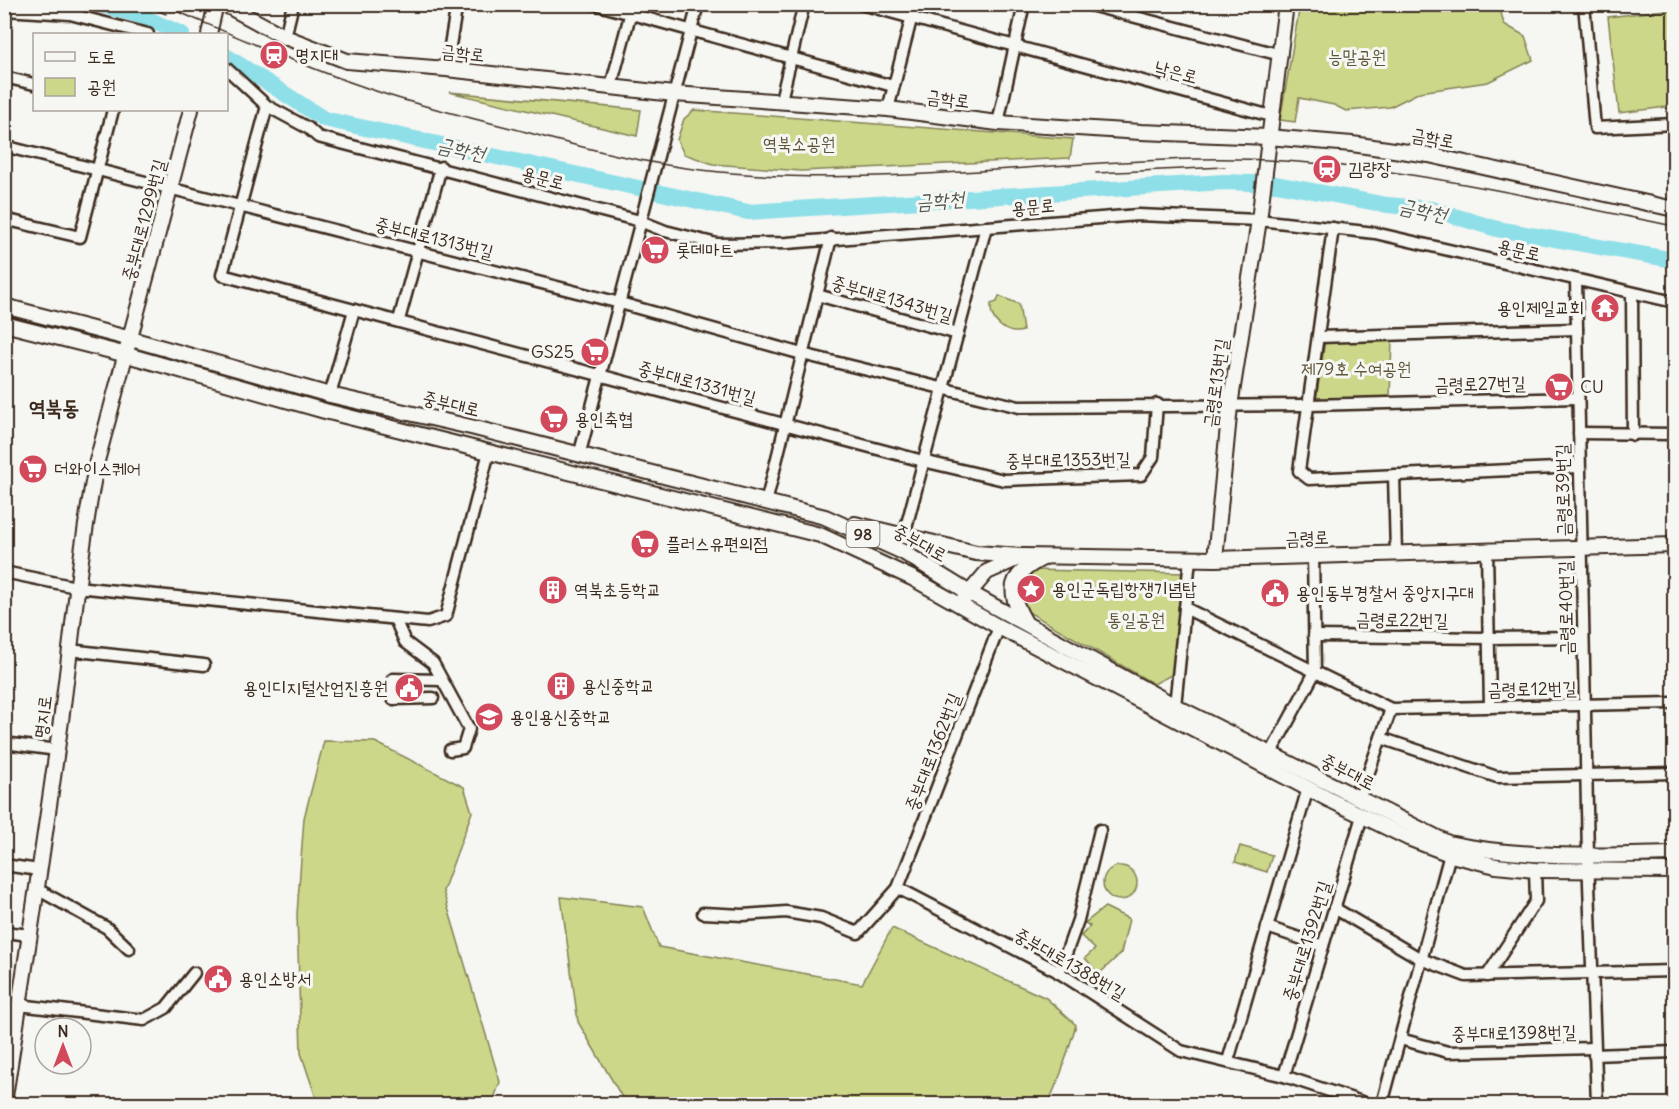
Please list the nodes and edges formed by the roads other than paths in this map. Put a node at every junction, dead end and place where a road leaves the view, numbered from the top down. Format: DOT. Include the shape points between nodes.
graph roads {
  1 [pos="293,4"];
  2 [pos="457,4"];
  3 [pos="596,4"];
  4 [pos="698,4"];
  5 [pos="804,4"];
  6 [pos="861,4"];
  7 [pos="915,4"];
  8 [pos="1024,4"];
  9 [pos="1086,4"];
  10 [pos="1286,4"];
  11 [pos="1584,4"];
  12 [pos="218,7"];
  13 [pos="631,9"];
  14 [pos="4,10"];
  15 [pos="910,18"];
  16 [pos="691,29"];
  17 [pos="135,32"];
  18 [pos="209,33"];
  19 [pos="285,37"];
  20 [pos="1014,46"];
  21 [pos="1281,55"];
  22 [pos="789,59"];
  23 [pos="446,69"];
  24 [pos="228,70"];
  25 [pos="4,77"];
  26 [pos="33,84"];
  27 [pos="611,86"];
  28 [pos="893,86"];
  29 [pos="674,94"];
  30 [pos="781,100"];
  31 [pos="267,106"];
  32 [pos="888,109"];
  33 [pos="113,111"];
  34 [pos="191,111"];
  35 [pos="1271,116"];
  36 [pos="998,123"];
  37 [pos="1674,124"];
  38 [pos="1268,137"];
  39 [pos="4,146"];
  40 [pos="441,167"];
  41 [pos="97,170"];
  42 [pos="171,188"];
  43 [pos="239,206"];
  44 [pos="1674,209"];
  45 [pos="1260,216"];
  46 [pos="4,219"];
  47 [pos="640,221"];
  48 [pos="986,227"];
  49 [pos="1333,228"];
  50 [pos="831,238"];
  51 [pos="418,250"];
  52 [pos="1576,280"];
  53 [pos="1632,293"];
  54 [pos="817,295"];
  55 [pos="1674,302"];
  56 [pos="620,303"];
  57 [pos="4,306"];
  58 [pos="354,310"];
  59 [pos="399,320"];
  60 [pos="4,324"];
  61 [pos="1577,328"];
  62 [pos="958,334"];
  63 [pos="1319,337"];
  64 [pos="131,339"];
  65 [pos="802,354"];
  66 [pos="127,355"];
  67 [pos="600,374"];
  68 [pos="944,387"];
  69 [pos="330,395"];
  70 [pos="1578,398"];
  71 [pos="1157,404"];
  72 [pos="1310,405"];
  73 [pos="1230,406"];
  74 [pos="785,424"];
  75 [pos="1578,433"];
  76 [pos="1674,434"];
  77 [pos="1633,435"];
  78 [pos="489,452"];
  79 [pos="579,456"];
  80 [pos="923,461"];
  81 [pos="1579,467"];
  82 [pos="1394,475"];
  83 [pos="766,503"];
  84 [pos="825,518"];
  85 [pos="904,535"];
  86 [pos="1674,545"];
  87 [pos="1581,547"];
  88 [pos="1487,550"];
  89 [pos="1396,553"];
  90 [pos="1313,555"];
  91 [pos="1023,556"];
  92 [pos="1046,556"];
  93 [pos="1190,559"];
  94 [pos="1215,559"];
  95 [pos="4,572"];
  96 [pos="76,587"];
  97 [pos="968,592"];
  98 [pos="960,605"];
  99 [pos="1185,608"];
  100 [pos="395,619"];
  101 [pos="1026,624"];
  102 [pos="999,627"];
  103 [pos="1314,636"];
  104 [pos="1583,637"];
  105 [pos="1489,638"];
  106 [pos="69,650"];
  107 [pos="204,665"];
  108 [pos="1315,672"];
  109 [pos="441,680"];
  110 [pos="433,698"];
  111 [pos="1674,703"];
  112 [pos="1585,705"];
  113 [pos="1175,706"];
  114 [pos="1490,707"];
  115 [pos="1391,709"];
  116 [pos="1381,738"];
  117 [pos="4,743"];
  118 [pos="57,750"];
  119 [pos="450,750"];
  120 [pos="1271,753"];
  121 [pos="1674,773"];
  122 [pos="1586,775"];
  123 [pos="1308,788"];
  124 [pos="1360,797"];
  125 [pos="1362,816"];
  126 [pos="1100,830"];
  127 [pos="1450,854"];
  128 [pos="1674,854"];
  129 [pos="1588,856"];
  130 [pos="4,865"];
  131 [pos="39,870"];
  132 [pos="1535,870"];
  133 [pos="1589,871"];
  134 [pos="1674,871"];
  135 [pos="897,888"];
  136 [pos="36,889"];
  137 [pos="1334,908"];
  138 [pos="703,913"];
  139 [pos="1267,927"];
  140 [pos="4,932"];
  141 [pos="1674,932"];
  142 [pos="30,935"];
  143 [pos="1323,946"];
  144 [pos="129,949"];
  145 [pos="1421,959"];
  146 [pos="1674,961"];
  147 [pos="1674,971"];
  148 [pos="1059,973"];
  149 [pos="1592,973"];
  150 [pos="194,974"];
  151 [pos="1487,976"];
  152 [pos="19,1005"];
  153 [pos="1400,1039"];
  154 [pos="1594,1052"];
  155 [pos="1674,1052"];
  156 [pos="1228,1061"];
  157 [pos="1284,1076"];
  158 [pos="4,1103"];
  159 [pos="1368,1104"];
  160 [pos="1382,1104"];
  161 [pos="1597,1104"];
  1 -- 19 [label="street"];
  2 -- 23 [label="street"];
  3 -- 13 [label="street"];
  4 -- 16 [label="street"];
  5 -- 22 [label="street"];
  6 -- 15 [label="street, 낙은로"];
  7 -- 15 [label="street"];
  8 -- 20 [label="street"];
  9 -- 21 [label="street"];
  10 -- 21 [label="main road"];
  11 -- 37 [label="street" via="1595,128"];
  12 -- 18 [label="main road"];
  12 -- 19 [label="main road, 금학로"];
  13 -- 16 [label="street"];
  13 -- 27 [label="street"];
  14 -- 17 [label="street" via="70,14"];
  15 -- 20 [label="street, 낙은로"];
  15 -- 28 [label="street"];
  16 -- 22 [label="street"];
  16 -- 29 [label="street"];
  19 -- 23 [label="main road, 금학로" via="347,61"];
  20 -- 35 [label="street, 낙은로"];
  20 -- 36 [label="street"];
  21 -- 35 [label="main road"];
  22 -- 28 [label="street"];
  22 -- 30 [label="street"];
  23 -- 27 [label="main road, 금학로"];
  24 -- 31 [label="street, 용문로"];
  25 -- 26 [label="street"];
  27 -- 29 [label="main road, 금학로"];
  28 -- 32 [label="street"];
  29 -- 30 [label="main road, 금학로"];
  29 -- 47 [label="street"];
  30 -- 32 [label="main road, 금학로"];
  31 -- 40 [label="street, 용문로" via="318,137"];
  31 -- 43 [label="street"];
  32 -- 36 [label="main road, 금학로"];
  33 -- 41 [label="street"];
  34 -- 42 [label="main road, 중부대로1299번길"];
  35 -- 38 [label="main road"];
  36 -- 38 [label="main road, 금학로"];
  38 -- 44 [label="main road, 금학로" via="1429,155"];
  38 -- 45 [label="main road, 금령로13번길"];
  39 -- 41 [label="street, 중부대로1313번길"];
  40 -- 47 [label="street, 용문로"];
  40 -- 51 [label="street"];
  41 -- 42 [label="street, 중부대로1313번길"];
  41 -- 46 [label="street" via="80,237"];
  42 -- 43 [label="street, 중부대로1313번길"];
  42 -- 64 [label="main road, 중부대로1299번길"];
  43 -- 51 [label="street, 중부대로1313번길"];
  43 -- 58 [label="street" via="222,275"];
  45 -- 48 [label="street, 용문로" via="1138,215"];
  45 -- 49 [label="street, 용문로"];
  45 -- 73 [label="main road, 금령로13번길"];
  47 -- 50 [label="street, 용문로" via="717,244"];
  47 -- 56 [label="street"];
  48 -- 50 [label="street, 용문로"];
  48 -- 62 [label="street"];
  49 -- 52 [label="street, 용문로"];
  49 -- 63 [label="street"];
  50 -- 54 [label="street, 중부대로1343번길"];
  51 -- 56 [label="street, 중부대로1313번길"];
  51 -- 59 [label="street"];
  52 -- 53 [label="street, 용문로"];
  52 -- 61 [label="street, 금령로39번길"];
  53 -- 55 [label="street, 용문로"];
  53 -- 77 [label="street"];
  54 -- 62 [label="street, 중부대로1343번길"];
  54 -- 65 [label="street, 중부대로1343번길"];
  56 -- 65 [label="street"];
  56 -- 67 [label="street"];
  57 -- 64 [label="main road, 중부대로 / 98"];
  58 -- 59 [label="street"];
  58 -- 69 [label="street"];
  59 -- 67 [label="street"];
  60 -- 66 [label="main road, 중부대로 / 98"];
  61 -- 63 [label="street"];
  61 -- 70 [label="street, 금령로39번길"];
  62 -- 68 [label="street"];
  63 -- 72 [label="street"];
  64 -- 66 [label="main road, 명지로"];
  64 -- 69 [label="main road, 중부대로 / 98"];
  65 -- 68 [label="street"];
  65 -- 74 [label="street, 중부대로1343번길"];
  66 -- 78 [label="main road, 중부대로 / 98"];
  66 -- 96 [label="main road, 명지로" via="97,461"];
  67 -- 74 [label="street, 중부대로1331번길"];
  67 -- 79 [label="street"];
  68 -- 71 [label="street" via="1019,407"];
  68 -- 80 [label="street"];
  69 -- 79 [label="main road, 중부대로 / 98"];
  70 -- 72 [label="street, 금령로27번길"];
  70 -- 75 [label="street, 금령로39번길"];
  71 -- 73 [label="street"];
  71 -- 80 [label="street, 중부대로1353번길" via="1153,457 1141,475 1004,480"];
  72 -- 73 [label="street, 금령로27번길"];
  72 -- 82 [label="street" via="1299,471 1309,479"];
  73 -- 94 [label="main road, 금령로13번길"];
  74 -- 80 [label="street"];
  74 -- 83 [label="street, 중부대로1343번길"];
  75 -- 77 [label="street, 금령로39번길"];
  75 -- 81 [label="street, 금령로39번길"];
  76 -- 77 [label="street, 금령로39번길"];
  78 -- 98 [label="main road, 중부대로 / 98" via="820,535"];
  78 -- 100 [label="street" via="446,616 428,622"];
  79 -- 83 [label="main road, 중부대로 / 98"];
  80 -- 85 [label="street"];
  81 -- 82 [label="street"];
  81 -- 87 [label="street, 금령로39번길"];
  82 -- 89 [label="street"];
  83 -- 84 [label="main road, 중부대로 / 98"];
  84 -- 85 [label="main road"];
  84 -- 97 [label="main road, 중부대로 / 98" via="903,552"];
  85 -- 91 [label="main road" via="976,553"];
  86 -- 87 [label="main road, 금령로"];
  87 -- 88 [label="main road, 금령로"];
  87 -- 104 [label="street, 금령로40번길"];
  88 -- 89 [label="main road, 금령로"];
  88 -- 105 [label="street"];
  89 -- 90 [label="main road, 금령로"];
  90 -- 94 [label="main road, 금령로"];
  90 -- 103 [label="street"];
  91 -- 92 [label="main road, 금령로"];
  91 -- 97 [label="main road, 금령로" via="987,572"];
  92 -- 93 [label="main road, 금령로"];
  92 -- 101 [label="main road" via="1023,568 1012,584 1014,603"];
  93 -- 94 [label="main road, 금령로"];
  93 -- 99 [label="street"];
  95 -- 96 [label="street"];
  96 -- 100 [label="street"];
  96 -- 106 [label="main road, 명지로"];
  97 -- 98 [label="main road, 금령로"];
  97 -- 101 [label="main road, 중부대로 / 98"];
  98 -- 102 [label="main road, 중부대로 / 98"];
  99 -- 108 [label="street, 금령로12번길"];
  99 -- 113 [label="street"];
  100 -- 109 [label="street" via="405,642 433,663"];
  101 -- 113 [label="main road, 중부대로 / 98"];
  102 -- 123 [label="main road, 중부대로 / 98"];
  102 -- 135 [label="street, 중부대로1362번길"];
  103 -- 105 [label="street, 금령로22번길"];
  103 -- 108 [label="street"];
  104 -- 105 [label="street, 금령로22번길"];
  104 -- 112 [label="street, 금령로40번길"];
  105 -- 114 [label="street"];
  106 -- 107 [label="street"];
  106 -- 118 [label="main road, 명지로"];
  108 -- 115 [label="street, 금령로12번길"];
  108 -- 120 [label="street"];
  109 -- 110 [label="street" via="393,679 387,699"];
  109 -- 119 [label="street" via="469,729 464,748"];
  111 -- 112 [label="street, 금령로12번길"];
  112 -- 114 [label="street, 금령로12번길"];
  112 -- 122 [label="street, 금령로40번길"];
  113 -- 120 [label="main road, 중부대로 / 98"];
  114 -- 115 [label="street, 금령로12번길"];
  115 -- 116 [label="street"];
  116 -- 122 [label="street" via="1497,777"];
  116 -- 124 [label="street"];
  117 -- 118 [label="street"];
  118 -- 131 [label="main road, 명지로"];
  120 -- 124 [label="main road, 중부대로 / 98"];
  121 -- 122 [label="street"];
  122 -- 129 [label="street, 금령로40번길"];
  123 -- 125 [label="main road, 중부대로 / 98"];
  123 -- 139 [label="street"];
  124 -- 129 [label="main road, 중부대로 / 98" via="1448,843 1485,851"];
  125 -- 127 [label="main road, 중부대로 / 98"];
  125 -- 137 [label="street, 중부대로1392번길"];
  126 -- 148 [label="street" via="1078,920"];
  127 -- 132 [label="main road, 중부대로 / 98" via="1496,866"];
  127 -- 145 [label="street"];
  128 -- 129 [label="main road, 중부대로 / 98"];
  129 -- 133 [label="street, 금령로40번길"];
  130 -- 131 [label="street"];
  131 -- 136 [label="main road, 명지로"];
  132 -- 133 [label="main road, 중부대로 / 98"];
  132 -- 151 [label="street" via="1536,901"];
  133 -- 134 [label="main road, 중부대로 / 98"];
  133 -- 149 [label="street, 금령로40번길"];
  135 -- 138 [label="street, 중부대로1362번길" via="858,933 821,918 786,912"];
  135 -- 148 [label="street, 중부대로1388번길"];
  136 -- 142 [label="main road, 명지로"];
  136 -- 144 [label="street" via="107,928"];
  137 -- 143 [label="street, 중부대로1392번길"];
  137 -- 145 [label="street"];
  139 -- 143 [label="street"];
  139 -- 156 [label="street"];
  140 -- 142 [label="street"];
  141 -- 146 [label="street"];
  142 -- 152 [label="main road, 명지로"];
  143 -- 157 [label="street, 중부대로1392번길"];
  145 -- 151 [label="street" via="1466,976"];
  145 -- 153 [label="street"];
  147 -- 149 [label="street"];
  148 -- 156 [label="street, 중부대로1388번길" via="1181,1051"];
  149 -- 151 [label="street"];
  149 -- 154 [label="street, 금령로40번길"];
  150 -- 152 [label="street" via="166,1008 144,1020"];
  152 -- 158 [label="main road, 명지로"];
  153 -- 154 [label="street, 중부대로1398번길" via="1448,1052"];
  153 -- 160 [label="street"];
  154 -- 155 [label="street, 중부대로1398번길"];
  154 -- 161 [label="street, 금령로40번길"];
  156 -- 157 [label="street, 중부대로1388번길"];
  157 -- 159 [label="street, 중부대로1388번길"];
}
